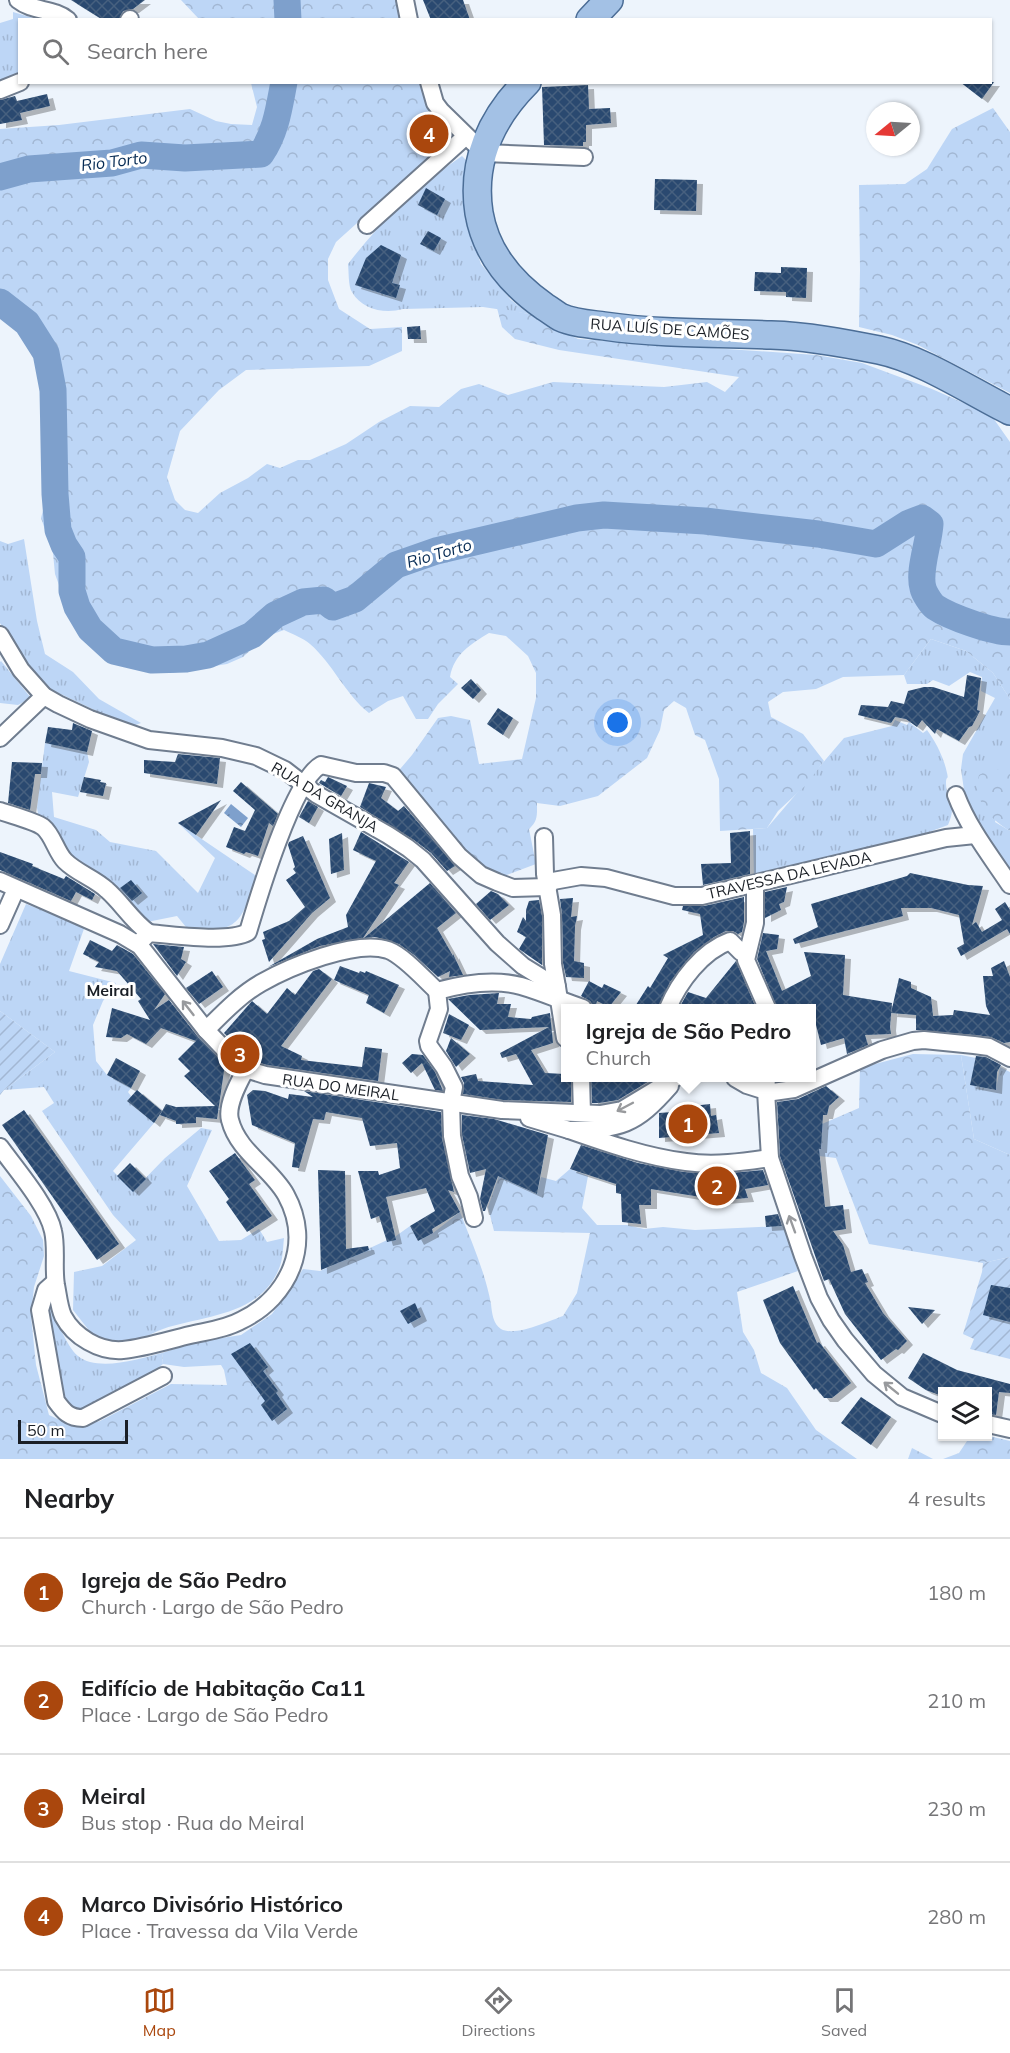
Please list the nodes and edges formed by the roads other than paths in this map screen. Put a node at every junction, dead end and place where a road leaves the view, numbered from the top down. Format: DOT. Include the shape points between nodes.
graph roads {
  1 [pos="18,0"];
  2 [pos="405,0"];
  3 [pos="609,0"];
  4 [pos="66,18"];
  5 [pos="409,18"];
  6 [pos="592,18"];
  7 [pos="18,83"];
  8 [pos="430,84"];
  9 [pos="525,84"];
  10 [pos="0,90"];
  11 [pos="475,144"];
  12 [pos="584,157"];
  13 [pos="367,225"];
  14 [pos="1010,411"];
  15 [pos="0,635"];
  16 [pos="44,696"];
  17 [pos="0,738"];
  18 [pos="304,784"];
  19 [pos="956,795"];
  20 [pos="0,811"];
  21 [pos="975,835"];
  22 [pos="544,837"];
  23 [pos="0,881"];
  24 [pos="755,884"];
  25 [pos="1010,885"];
  26 [pos="547,887"];
  27 [pos="16,889"];
  28 [pos="0,925"];
  29 [pos="143,938"];
  30 [pos="746,953"];
  31 [pos="437,991"];
  32 [pos="557,994"];
  33 [pos="576,1004"];
  34 [pos="670,1004"];
  35 [pos="765,1004"];
  36 [pos="561,1016"];
  37 [pos="206,1030"];
  38 [pos="1010,1046"];
  39 [pos="989,1047"];
  40 [pos="1010,1058"];
  41 [pos="246,1069"];
  42 [pos="816,1079"];
  43 [pos="581,1082"];
  44 [pos="668,1082"];
  45 [pos="672,1082"];
  46 [pos="742,1082"];
  47 [pos="810,1082"];
  48 [pos="767,1084"];
  49 [pos="451,1103"];
  50 [pos="502,1110"];
  51 [pos="582,1113"];
  52 [pos="568,1130"];
  53 [pos="0,1147"];
  54 [pos="770,1158"];
  55 [pos="474,1218"];
  56 [pos="55,1282"];
  57 [pos="163,1376"];
  58 [pos="938,1412"];
  59 [pos="992,1425"];
  60 [pos="1010,1429"];
  1 -- 4 [label="street" via="30,8"];
  2 -- 5 [label="street"];
  3 -- 6 [label="main road"];
  7 -- 10 [label="street"];
  8 -- 11 [label="street" via="435,104"];
  9 -- 11 [label="main road, RUA LUÍS DE CAMÕES"];
  11 -- 12 [label="street"];
  11 -- 13 [label="street"];
  11 -- 14 [label="main road, RUA LUÍS DE CAMÕES" via="478,202 488,245 504,271 559,317 646,330 773,335 882,351 919,364"];
  15 -- 16 [label="street, RUA DA GRANJA" via="21,670"];
  16 -- 17 [label="street"];
  16 -- 18 [label="street, RUA DA GRANJA" via="149,740 256,756"];
  18 -- 26 [label="street, TRAVESSA DA LEVADA" via="321,765 393,776 459,856 481,875 513,888"];
  18 -- 29 [label="street" via="280,837 248,932 219,937"];
  18 -- 32 [label="street, RUA DA GRANJA" via="423,860 497,943"];
  19 -- 21 [label="street"];
  20 -- 29 [label="street" via="45,828 64,860 106,889 139,926"];
  21 -- 24 [label="street, TRAVESSA DA LEVADA" via="946,838"];
  21 -- 25 [label="street"];
  22 -- 26 [label="street"];
  23 -- 27 [label="street, RUA DO MEIRAL"];
  24 -- 26 [label="street, TRAVESSA DA LEVADA" via="690,897 581,876 553,881"];
  24 -- 30 [label="street" via="755,923"];
  26 -- 32 [label="street"];
  27 -- 28 [label="street"];
  27 -- 29 [label="street, RUA DO MEIRAL" via="120,934"];
  37 -- 29 [label="street, RUA DO MEIRAL, one-way"];
  30 -- 34 [label="street" via="730,941 710,953 685,978"];
  30 -- 35 [label="street"];
  31 -- 32 [label="street" via="492,984"];
  31 -- 37 [label="street" via="387,950 336,952 262,983"];
  31 -- 49 [label="street" via="439,1009 428,1041 454,1087"];
  32 -- 33 [label="street, RUA DA GRANJA"];
  32 -- 36 [label="street"];
  37 -- 41 [label="street, RUA DO MEIRAL"];
  38 -- 39 [label="street"];
  39 -- 40 [label="street"];
  39 -- 42 [label="street" via="913,1041"];
  41 -- 49 [label="street, RUA DO MEIRAL"];
  41 -- 56 [label="street" via="233,1093 229,1118 238,1139 286,1196 295,1218 297,1243 293,1267 282,1288 261,1309 241,1321 122,1350 84,1340 71,1328 63,1315"];
  43 -- 51 [label="street"];
  44 -- 51 [label="street, RUA DO MEIRAL, one-way" via="622,1110"];
  45 -- 52 [label="street" via="651,1107 625,1124"];
  46 -- 48 [label="street"];
  47 -- 48 [label="street" via="774,1092"];
  48 -- 54 [label="street"];
  49 -- 50 [label="street, RUA DO MEIRAL"];
  49 -- 55 [label="street" via="457,1162"];
  50 -- 51 [label="street, RUA DO MEIRAL"];
  50 -- 52 [label="street, RUA DO MEIRAL"];
  52 -- 54 [label="street, RUA DO MEIRAL" via="686,1162"];
  53 -- 56 [label="street" via="40,1203 53,1230"];
  58 -- 54 [label="street, one-way" via="902,1397 873,1374 831,1320 803,1256"];
  56 -- 57 [label="street" via="46,1290 40,1310 56,1401 65,1413 83,1419"];
  59 -- 60 [label="street"];
}
